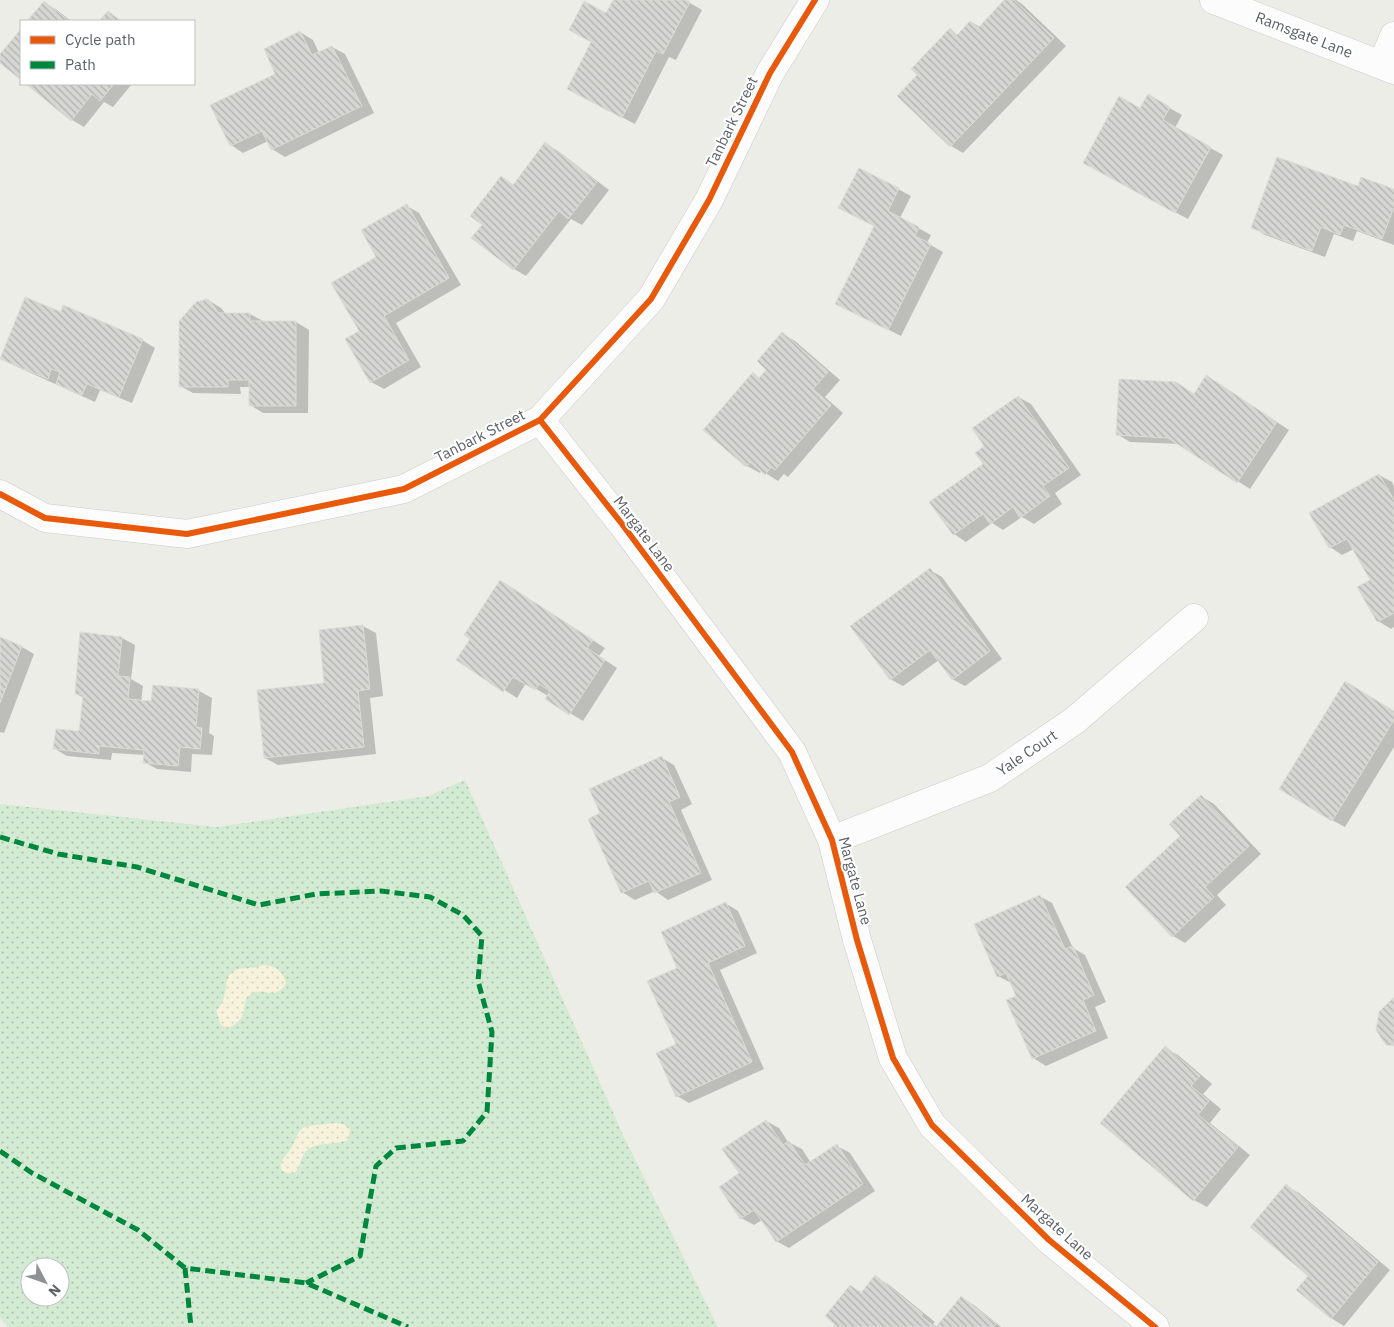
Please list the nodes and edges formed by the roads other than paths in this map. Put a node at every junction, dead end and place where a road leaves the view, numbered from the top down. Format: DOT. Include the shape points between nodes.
graph roads {
  1 [pos="815,0"];
  2 [pos="1214,0"];
  3 [pos="1394,36"];
  4 [pos="1388,68"];
  5 [pos="540,420"];
  6 [pos="0,494"];
  7 [pos="1194,618"];
  8 [pos="832,840"];
  9 [pos="1155,1327"];
  1 -- 5 [label="street, Tanbark Street" via="770,73 709,200 651,298"];
  2 -- 4 [label="street, Ramsgate Lane"];
  3 -- 4 [label="street"];
  5 -- 6 [label="street, Tanbark Street" via="404,489 188,534 46,518"];
  5 -- 8 [label="street, Margate Lane" via="792,752"];
  7 -- 8 [label="street, Yale Court" via="1074,721 990,778"];
  8 -- 9 [label="street, Margate Lane" via="857,940 893,1058 932,1125 1050,1240"];
}
